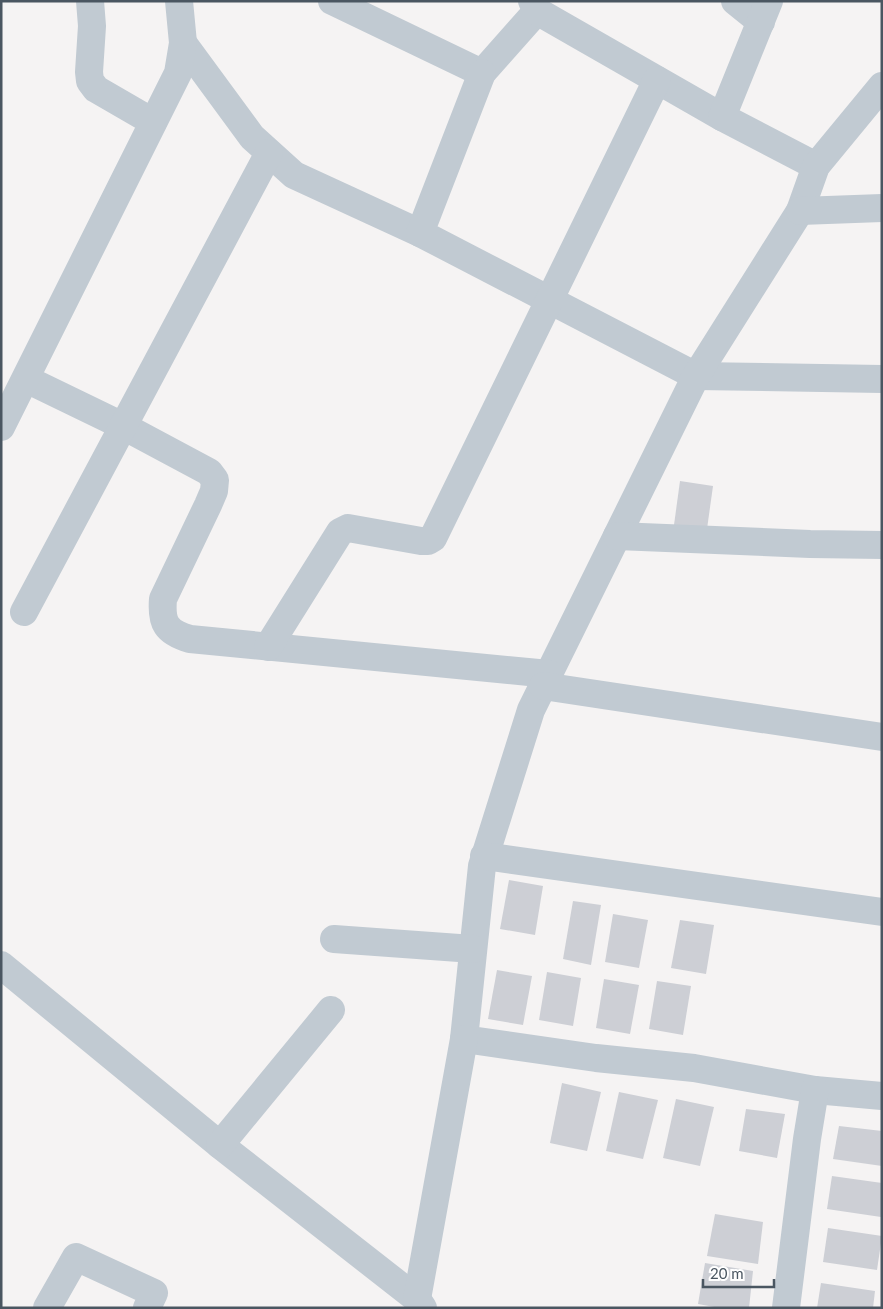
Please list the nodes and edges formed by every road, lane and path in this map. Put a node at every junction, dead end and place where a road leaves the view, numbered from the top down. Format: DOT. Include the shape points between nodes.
graph roads {
  1 [pos="90,1"];
  2 [pos="179,1"];
  3 [pos="332,1"];
  4 [pos="735,1"];
  5 [pos="534,6"];
  6 [pos="765,12"];
  7 [pos="183,43"];
  8 [pos="482,73"];
  9 [pos="657,80"];
  10 [pos="882,86"];
  11 [pos="722,118"];
  12 [pos="153,122"];
  13 [pos="269,153"];
  14 [pos="816,166"];
  15 [pos="882,208"];
  16 [pos="800,211"];
  17 [pos="420,233"];
  18 [pos="550,301"];
  19 [pos="696,376"];
  20 [pos="26,379"];
  21 [pos="882,379"];
  22 [pos="123,426"];
  23 [pos="1,427"];
  24 [pos="617,536"];
  25 [pos="882,545"];
  26 [pos="24,612"];
  27 [pos="268,647"];
  28 [pos="546,680"];
  29 [pos="882,738"];
  30 [pos="484,856"];
  31 [pos="882,912"];
  32 [pos="334,939"];
  33 [pos="473,949"];
  34 [pos="1,965"];
  35 [pos="330,1010"];
  36 [pos="464,1039"];
  37 [pos="815,1090"];
  38 [pos="882,1096"];
  39 [pos="220,1146"];
  40 [pos="420,1303"];
  41 [pos="47,1308"];
  42 [pos="147,1308"];
  43 [pos="786,1308"];
  1 -- 12 [label="street" via="90,81 96,89"];
  2 -- 7 [label="street"];
  3 -- 8 [label="street"];
  4 -- 6 [label="street"];
  5 -- 8 [label="street"];
  5 -- 9 [label="street"];
  6 -- 11 [label="street"];
  7 -- 12 [label="street" via="178,73"];
  7 -- 13 [label="street" via="252,137"];
  8 -- 17 [label="street"];
  9 -- 11 [label="street"];
  9 -- 18 [label="street"];
  10 -- 14 [label="street"];
  11 -- 14 [label="street"];
  12 -- 20 [label="street"];
  13 -- 17 [label="street" via="294,175"];
  13 -- 22 [label="street"];
  14 -- 16 [label="street"];
  15 -- 16 [label="street"];
  16 -- 19 [label="street"];
  17 -- 18 [label="street"];
  18 -- 19 [label="street"];
  18 -- 27 [label="street" via="433,538 421,541 358,528 340,532"];
  19 -- 21 [label="street"];
  19 -- 24 [label="street"];
  20 -- 22 [label="street"];
  20 -- 23 [label="street"];
  22 -- 26 [label="street"];
  22 -- 27 [label="street" via="209,472 215,480 208,505 163,599 162,613 167,626 179,636 190,639"];
  24 -- 25 [label="street"];
  24 -- 28 [label="street"];
  27 -- 28 [label="street"];
  28 -- 29 [label="street"];
  28 -- 30 [label="street" via="531,710"];
  30 -- 31 [label="street"];
  30 -- 33 [label="street"];
  32 -- 33 [label="street"];
  33 -- 36 [label="street"];
  34 -- 39 [label="street"];
  35 -- 39 [label="street"];
  36 -- 37 [label="street" via="694,1068"];
  36 -- 40 [label="street"];
  37 -- 38 [label="street"];
  37 -- 43 [label="street"];
  39 -- 40 [label="street"];
  41 -- 42 [label="street" via="76,1257 154,1293"];
}
